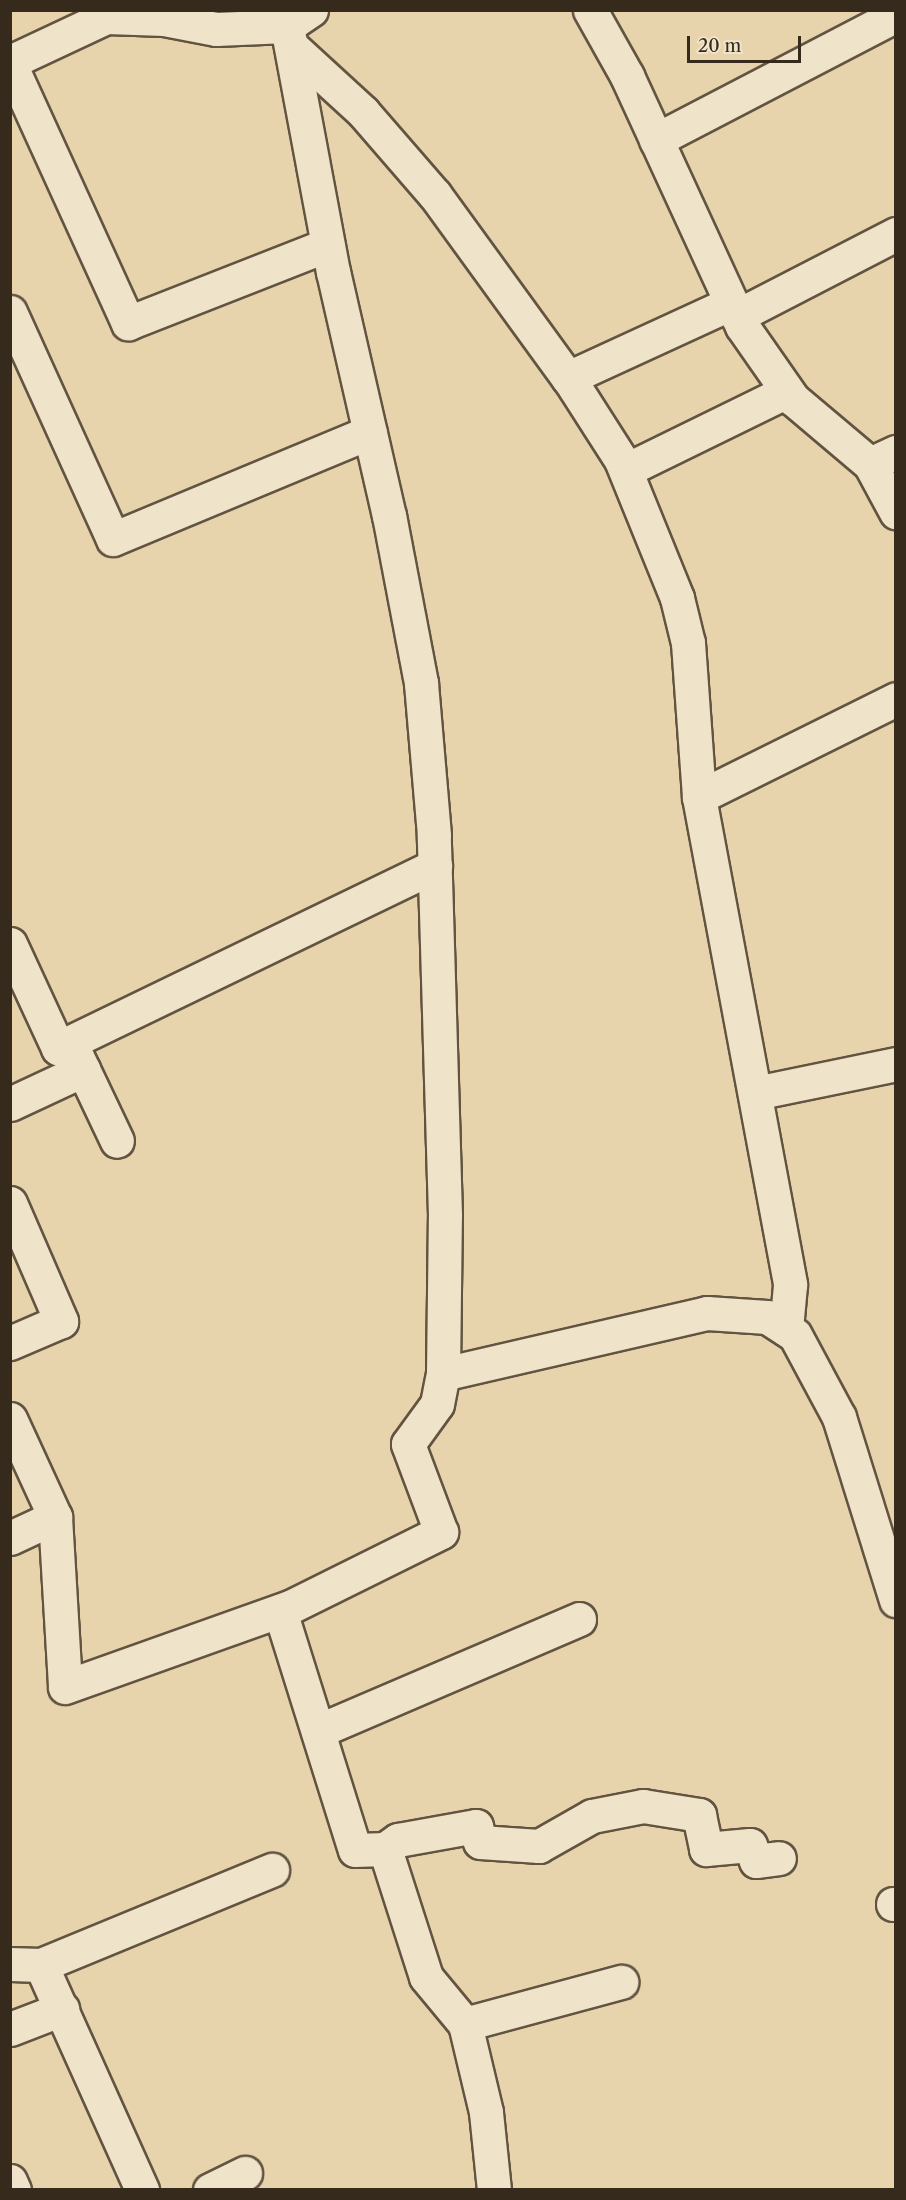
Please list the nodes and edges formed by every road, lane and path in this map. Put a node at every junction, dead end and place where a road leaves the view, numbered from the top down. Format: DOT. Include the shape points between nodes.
graph roads {
  1 [pos="590,10"];
  2 [pos="82,18"];
  3 [pos="876,18"];
  4 [pos="296,28"];
  5 [pos="10,63"];
  6 [pos="656,140"];
  7 [pos="896,234"];
  8 [pos="327,245"];
  9 [pos="734,310"];
  10 [pos="10,312"];
  11 [pos="568,378"];
  12 [pos="787,391"];
  13 [pos="370,432"];
  14 [pos="883,458"];
  15 [pos="626,470"];
  16 [pos="896,512"];
  17 [pos="896,699"];
  18 [pos="699,796"];
  19 [pos="435,866"];
  20 [pos="10,944"];
  21 [pos="77,1057"];
  22 [pos="896,1064"];
  23 [pos="755,1093"];
  24 [pos="10,1104"];
  25 [pos="117,1141"];
  26 [pos="10,1203"];
  27 [pos="786,1329"];
  28 [pos="10,1343"];
  29 [pos="443,1374"];
  30 [pos="10,1419"];
  31 [pos="55,1517"];
  32 [pos="10,1538"];
  33 [pos="896,1600"];
  34 [pos="280,1611"];
  35 [pos="579,1618"];
  36 [pos="318,1731"];
  37 [pos="385,1849"];
  38 [pos="779,1858"];
  39 [pos="272,1870"];
  40 [pos="26,1964"];
  41 [pos="621,1982"];
  42 [pos="62,2009"];
  43 [pos="465,2024"];
  44 [pos="10,2029"];
  45 [pos="245,2173"];
  46 [pos="10,2181"];
  47 [pos="14,2190"];
  48 [pos="142,2190"];
  49 [pos="210,2190"];
  50 [pos="494,2190"];
  1 -- 6 [label="street"];
  2 -- 4 [label="street" via="164,19 216,29"];
  2 -- 5 [label="street"];
  3 -- 6 [label="street"];
  4 -- 8 [label="street"];
  4 -- 11 [label="street" via="435,195"];
  5 -- 8 [label="street" via="128,323"];
  6 -- 9 [label="street"];
  7 -- 9 [label="street"];
  8 -- 13 [label="street"];
  9 -- 11 [label="street"];
  9 -- 12 [label="street"];
  10 -- 13 [label="street" via="113,539"];
  11 -- 15 [label="street"];
  12 -- 14 [label="street" via="813,418"];
  12 -- 15 [label="street"];
  13 -- 19 [label="street" via="421,683"];
  14 -- 16 [label="street"];
  15 -- 18 [label="street" via="677,598 688,644"];
  17 -- 18 [label="street"];
  18 -- 23 [label="street"];
  19 -- 21 [label="street"];
  19 -- 29 [label="street" via="445,1215"];
  20 -- 21 [label="street" via="58,1048"];
  21 -- 24 [label="street"];
  21 -- 25 [label="street"];
  22 -- 23 [label="street"];
  23 -- 27 [label="street" via="790,1285"];
  26 -- 28 [label="street" via="61,1321"];
  27 -- 29 [label="street" via="767,1317 707,1313"];
  27 -- 33 [label="street" via="795,1335 838,1417"];
  29 -- 34 [label="street" via="437,1404 408,1444 441,1532"];
  30 -- 31 [label="street"];
  31 -- 32 [label="street"];
  31 -- 34 [label="street" via="65,1687"];
  34 -- 36 [label="street"];
  35 -- 36 [label="street"];
  36 -- 37 [label="street" via="355,1850"];
  37 -- 38 [label="street" via="398,1840 476,1826 480,1842 539,1846 592,1816 643,1806 699,1815 706,1849 750,1845 756,1862"];
  37 -- 43 [label="street" via="426,1977"];
  39 -- 40 [label="street"];
  40 -- 42 [label="street"];
  41 -- 43 [label="street"];
  42 -- 44 [label="street"];
  42 -- 48 [label="street"];
  43 -- 50 [label="street" via="486,2112"];
  45 -- 49 [label="street"];
  46 -- 47 [label="street"];
}
